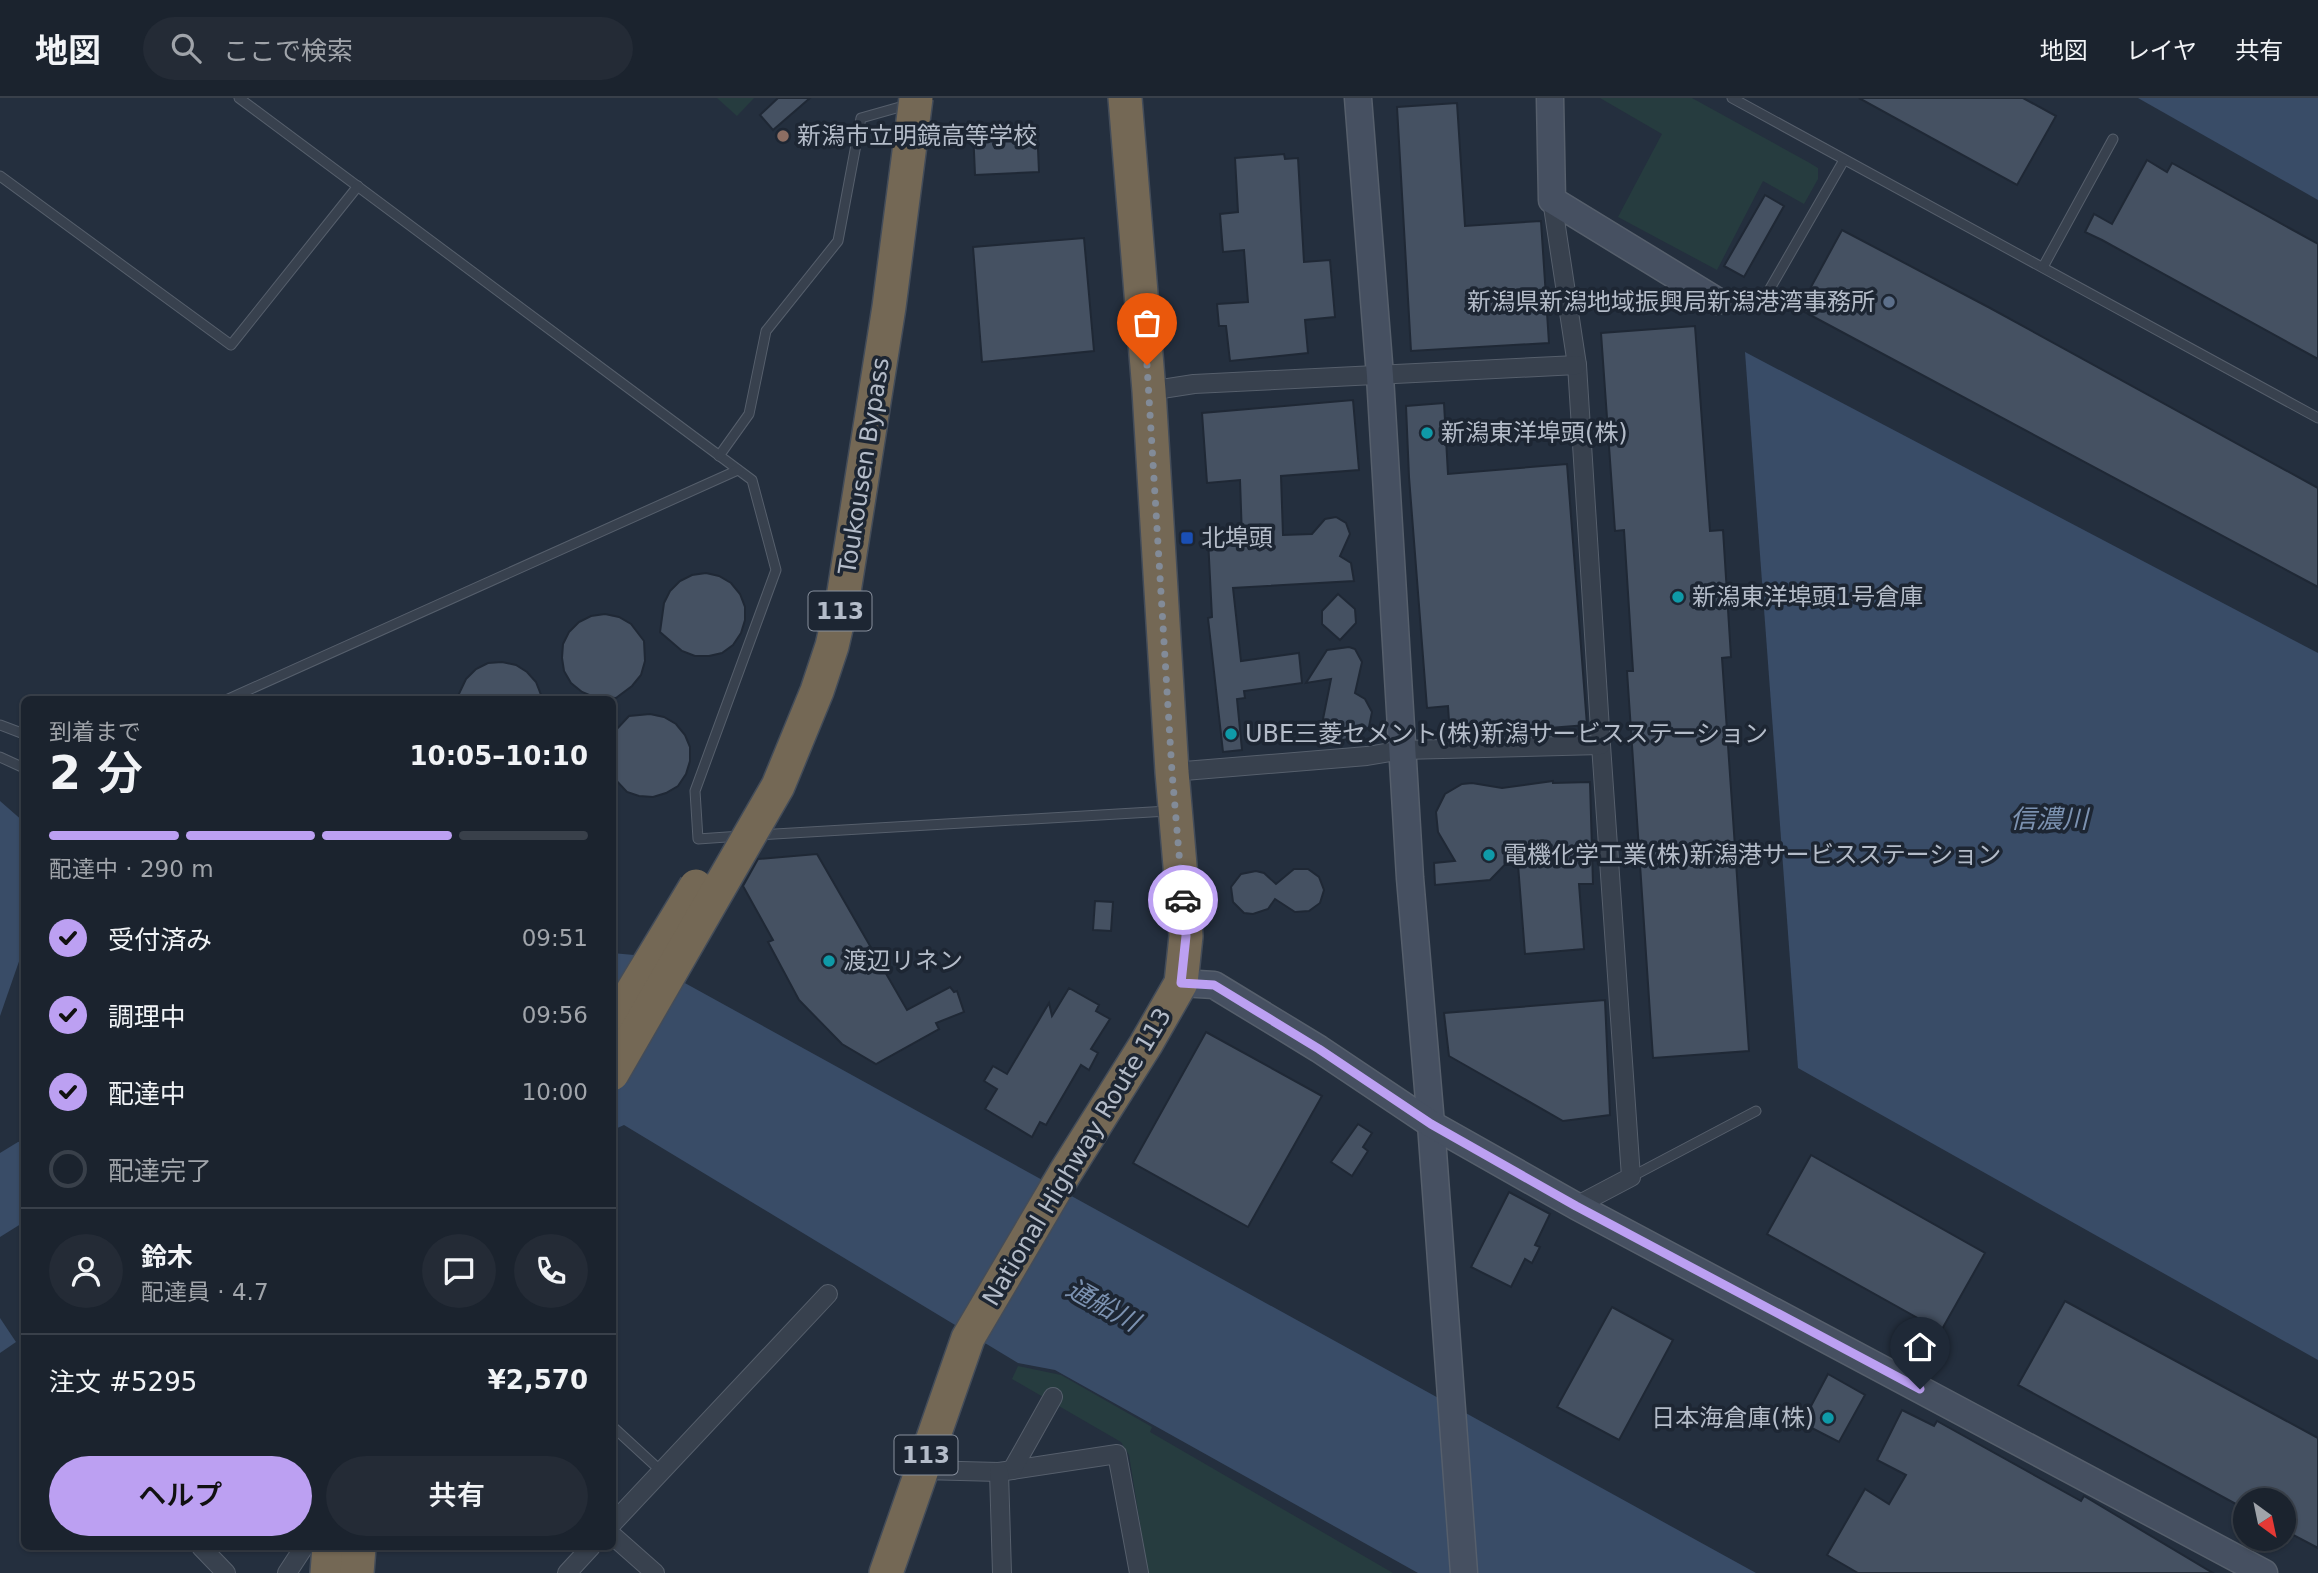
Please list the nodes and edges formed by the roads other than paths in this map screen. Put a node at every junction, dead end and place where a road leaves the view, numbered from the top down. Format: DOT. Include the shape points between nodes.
graph roads {
  1 [pos="239,98"];
  2 [pos="1125,98"];
  3 [pos="1357,98"];
  4 [pos="1550,98"];
  5 [pos="1732,98"];
  6 [pos="912,99"];
  7 [pos="2113,139"];
  8 [pos="1844,160"];
  9 [pos="0,176"];
  10 [pos="358,187"];
  11 [pos="1552,200"];
  12 [pos="2043,267"];
  13 [pos="1717,301"];
  14 [pos="1760,306"];
  15 [pos="1577,365"];
  16 [pos="1380,376"];
  17 [pos="1149,391"];
  18 [pos="2318,418"];
  19 [pos="719,456"];
  20 [pos="738,470"];
  21 [pos="235,696"];
  22 [pos="0,725"];
  23 [pos="21,733"];
  24 [pos="1601,745"];
  25 [pos="1402,750"];
  26 [pos="0,757"];
  27 [pos="21,767"];
  28 [pos="1172,772"];
  29 [pos="1176,810"];
  30 [pos="1181,983"];
  31 [pos="616,1018"];
  32 [pos="616,1067"];
  33 [pos="1756,1111"];
  34 [pos="1431,1124"];
  35 [pos="1631,1177"];
  36 [pos="1576,1206"];
  37 [pos="828,1294"];
  38 [pos="1053,1397"];
  39 [pos="616,1430"];
  40 [pos="922,1470"];
  41 [pos="661,1471"];
  42 [pos="1006,1471"];
  43 [pos="616,1520"];
  44 [pos="616,1539"];
  45 [pos="204,1550"];
  46 [pos="301,1550"];
  47 [pos="329,1550"];
  48 [pos="359,1550"];
  49 [pos="588,1550"];
  50 [pos="226,1573"];
  51 [pos="287,1573"];
  52 [pos="327,1573"];
  53 [pos="357,1573"];
  54 [pos="567,1573"];
  55 [pos="655,1573"];
  56 [pos="886,1573"];
  57 [pos="1002,1573"];
  58 [pos="1139,1573"];
  59 [pos="1464,1573"];
  60 [pos="2264,1573"];
  1 -- 10 [label="lane"];
  2 -- 17 [label="highway, National Highway Route 113 / 113"];
  3 -- 16 [label="street"];
  4 -- 11 [label="street"];
  5 -- 8 [label="lane"];
  6 -- 19 [label="lane" via="861,118 838,241 766,331 749,414"];
  6 -- 31 [label="highway, Toukousen Bypass / 113, bridge" via="824,599 811,646 757,776"];
  6 -- 32 [label="highway, Toukousen Bypass / 113, bridge" via="889,307 832,646 778,786"];
  7 -- 12 [label="lane"];
  8 -- 12 [label="lane"];
  8 -- 14 [label="lane"];
  9 -- 10 [label="lane" via="231,345"];
  10 -- 19 [label="lane"];
  11 -- 13 [label="street"];
  11 -- 15 [label="street"];
  12 -- 18 [label="lane"];
  15 -- 16 [label="street"];
  15 -- 24 [label="street"];
  16 -- 17 [label="street" via="1194,384"];
  16 -- 25 [label="street"];
  17 -- 28 [label="highway, National Highway Route 113 / 113"];
  19 -- 20 [label="lane"];
  20 -- 21 [label="lane"];
  20 -- 29 [label="lane" via="752,480 776,570 695,791 698,839"];
  22 -- 23 [label="lane"];
  24 -- 25 [label="street"];
  24 -- 35 [label="street"];
  25 -- 28 [label="street"];
  25 -- 34 [label="street"];
  26 -- 27 [label="lane"];
  28 -- 29 [label="highway, National Highway Route 113 / 113"];
  29 -- 30 [label="highway, National Highway Route 113 / 113" via="1186,936"];
  30 -- 34 [label="street" via="1214,985"];
  30 -- 40 [label="highway, National Highway Route 113 / 113" via="968,1338"];
  33 -- 35 [label="lane"];
  34 -- 36 [label="street"];
  34 -- 59 [label="street"];
  35 -- 36 [label="street"];
  36 -- 60 [label="street"];
  37 -- 41 [label="street"];
  38 -- 42 [label="street"];
  39 -- 41 [label="lane"];
  40 -- 42 [label="street"];
  40 -- 56 [label="highway, National Highway Route 113 / 113"];
  41 -- 43 [label="street"];
  42 -- 57 [label="street"];
  42 -- 58 [label="street" via="1117,1454"];
  44 -- 55 [label="street"];
  45 -- 50 [label="street"];
  46 -- 51 [label="street"];
  47 -- 52 [label="highway"];
  48 -- 53 [label="highway"];
  49 -- 54 [label="street"];
}
